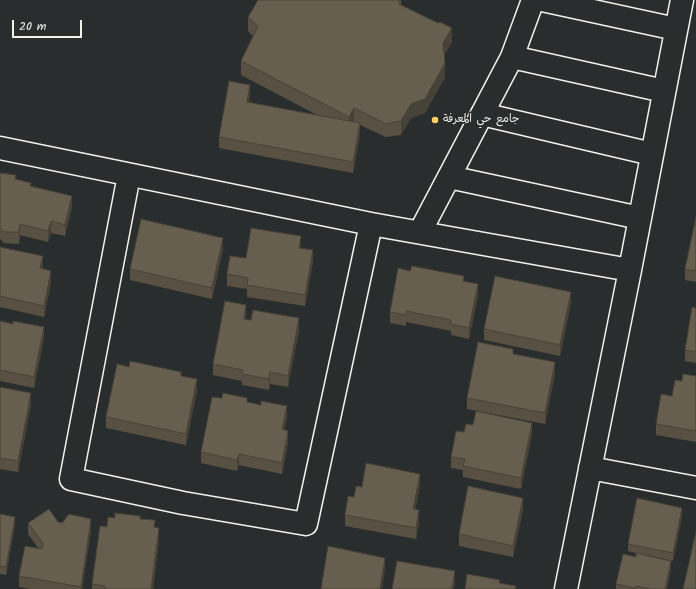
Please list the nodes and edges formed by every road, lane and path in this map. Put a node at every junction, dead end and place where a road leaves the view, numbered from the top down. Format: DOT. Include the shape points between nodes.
graph roads {
  1 [pos="533,0"];
  2 [pos="542,0"];
  3 [pos="682,0"];
  4 [pos="676,29"];
  5 [pos="512,56"];
  6 [pos="664,91"];
  7 [pos="482,114"];
  8 [pos="0,148"];
  9 [pos="652,154"];
  10 [pos="129,175"];
  11 [pos="449,177"];
  12 [pos="640,218"];
  13 [pos="371,224"];
  14 [pos="420,232"];
  15 [pos="630,270"];
  16 [pos="590,468"];
  17 [pos="696,488"];
  18 [pos="566,589"];
  1 -- 5 [label="street"];
  2 -- 4 [label="street"];
  3 -- 4 [label="street"];
  4 -- 6 [label="street"];
  5 -- 6 [label="street"];
  5 -- 7 [label="street"];
  6 -- 9 [label="street"];
  7 -- 9 [label="street"];
  7 -- 11 [label="street"];
  8 -- 10 [label="street"];
  9 -- 12 [label="street"];
  10 -- 13 [label="street"];
  10 -- 13 [label="street" via="72,479 183,503 306,524"];
  11 -- 12 [label="street"];
  11 -- 14 [label="street"];
  12 -- 15 [label="street"];
  13 -- 14 [label="street"];
  14 -- 15 [label="street"];
  15 -- 16 [label="street"];
  16 -- 17 [label="street"];
  16 -- 18 [label="street"];
}
